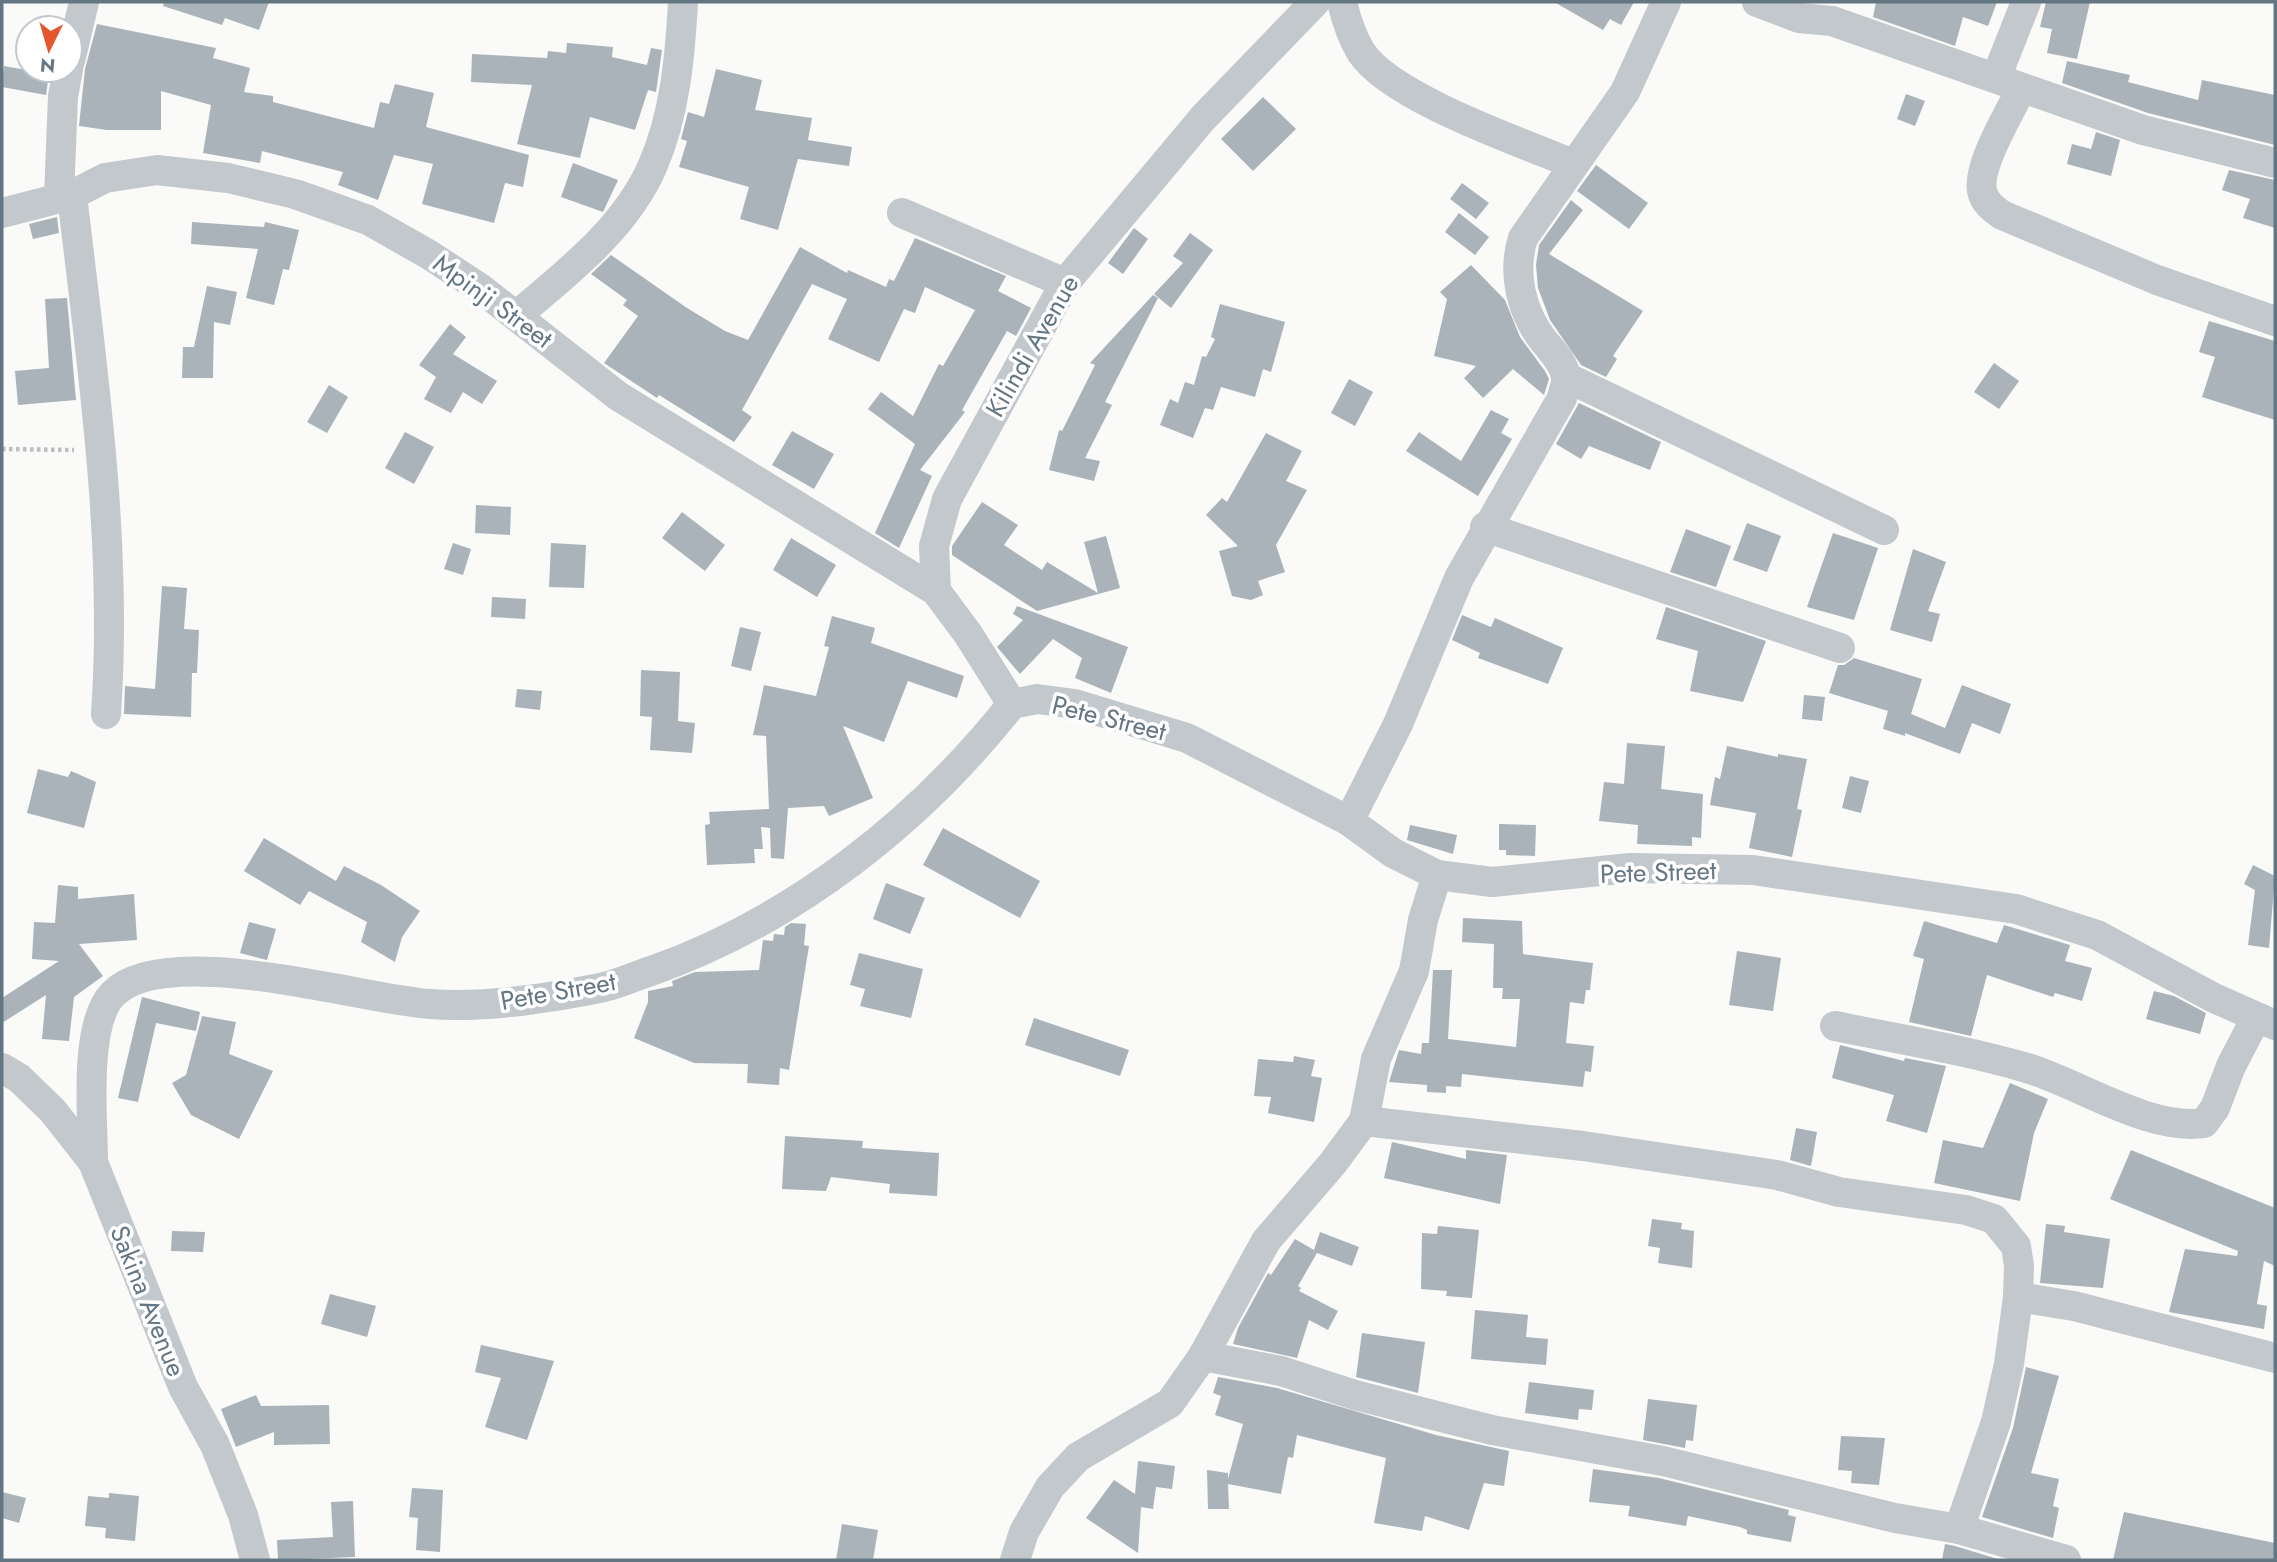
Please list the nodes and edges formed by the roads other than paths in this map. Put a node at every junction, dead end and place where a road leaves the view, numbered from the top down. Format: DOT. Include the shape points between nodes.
graph roads {
  1 [pos="683,2"];
  2 [pos="1315,2"];
  3 [pos="1342,2"];
  4 [pos="1666,2"];
  5 [pos="1757,2"];
  6 [pos="2026,2"];
  7 [pos="1853,15"];
  8 [pos="2008,83"];
  9 [pos="65,84"];
  10 [pos="2275,163"];
  11 [pos="1573,164"];
  12 [pos="65,196"];
  13 [pos="2,213"];
  14 [pos="902,213"];
  15 [pos="1065,282"];
  16 [pos="516,316"];
  17 [pos="2275,321"];
  18 [pos="1566,377"];
  19 [pos="1485,527"];
  20 [pos="1884,530"];
  21 [pos="936,591"];
  22 [pos="1840,648"];
  23 [pos="1012,704"];
  24 [pos="106,714"];
  25 [pos="1349,821"];
  26 [pos="1437,875"];
  27 [pos="2266,1021"];
  28 [pos="1835,1026"];
  29 [pos="2,1068"];
  30 [pos="1364,1122"];
  31 [pos="93,1162"];
  32 [pos="2018,1297"];
  33 [pos="1203,1356"];
  34 [pos="2275,1359"];
  35 [pos="1959,1530"];
  36 [pos="255,1560"];
  37 [pos="1015,1560"];
  38 [pos="2066,1560"];
  1 -- 16 [label="street" via="678,79 653,166 593,250"];
  2 -- 15 [label="street, Kilindi Avenue" via="1203,118"];
  3 -- 11 [label="street" via="1362,52 1380,72 1466,119"];
  4 -- 11 [label="street" via="1625,92"];
  5 -- 7 [label="street" via="1798,18 1832,21"];
  6 -- 8 [label="street"];
  7 -- 8 [label="street"];
  8 -- 10 [label="street" via="2143,130"];
  8 -- 17 [label="street" via="1985,166 1982,191 1989,205 2002,215 2157,280"];
  9 -- 12 [label="street"];
  11 -- 18 [label="street" via="1523,238 1518,255 1523,303 1531,324"];
  12 -- 13 [label="street, Mpinji Street"];
  12 -- 16 [label="street, Mpinji Street" via="105,178 157,170 228,178 295,194 380,227 428,254"];
  12 -- 24 [label="street" via="102,450 109,562"];
  14 -- 15 [label="street"];
  15 -- 21 [label="street, Kilindi Avenue" via="947,499 934,546"];
  16 -- 21 [label="street, Mpinji Street" via="618,396"];
  18 -- 19 [label="street" via="1549,424"];
  18 -- 20 [label="street"];
  19 -- 22 [label="street"];
  19 -- 25 [label="street" via="1398,724"];
  21 -- 23 [label="street"];
  23 -- 25 [label="street, Pete Street" via="1037,699 1075,704 1187,738"];
  23 -- 31 [label="street, Pete Street" via="975,751 919,808 784,908 701,953 598,989 497,1003 430,1004 216,973 168,972 138,979 112,994 100,1018 94,1047"];
  25 -- 26 [label="street, Pete Street" via="1393,853"];
  26 -- 27 [label="street, Pete Street" via="1492,882 1630,868 1754,870 2016,909 2097,935"];
  26 -- 30 [label="street" via="1414,971 1376,1059"];
  27 -- 28 [label="street" via="2231,1066 2215,1108 2204,1123 2187,1125 2028,1069"];
  29 -- 31 [label="street, Sakina Avenue" via="53,1111"];
  30 -- 32 [label="street" via="1583,1146 1966,1210 1994,1219 2008,1232 2016,1246"];
  30 -- 33 [label="street" via="1266,1241"];
  31 -- 36 [label="street, Sakina Avenue" via="183,1387 215,1445"];
  32 -- 34 [label="street" via="2123,1318"];
  32 -- 35 [label="street" via="1996,1422"];
  33 -- 35 [label="street" via="1281,1371 1492,1430 1663,1461"];
  33 -- 37 [label="street" via="1170,1403 1078,1457 1050,1487 1024,1532"];
  35 -- 38 [label="street"];
}
